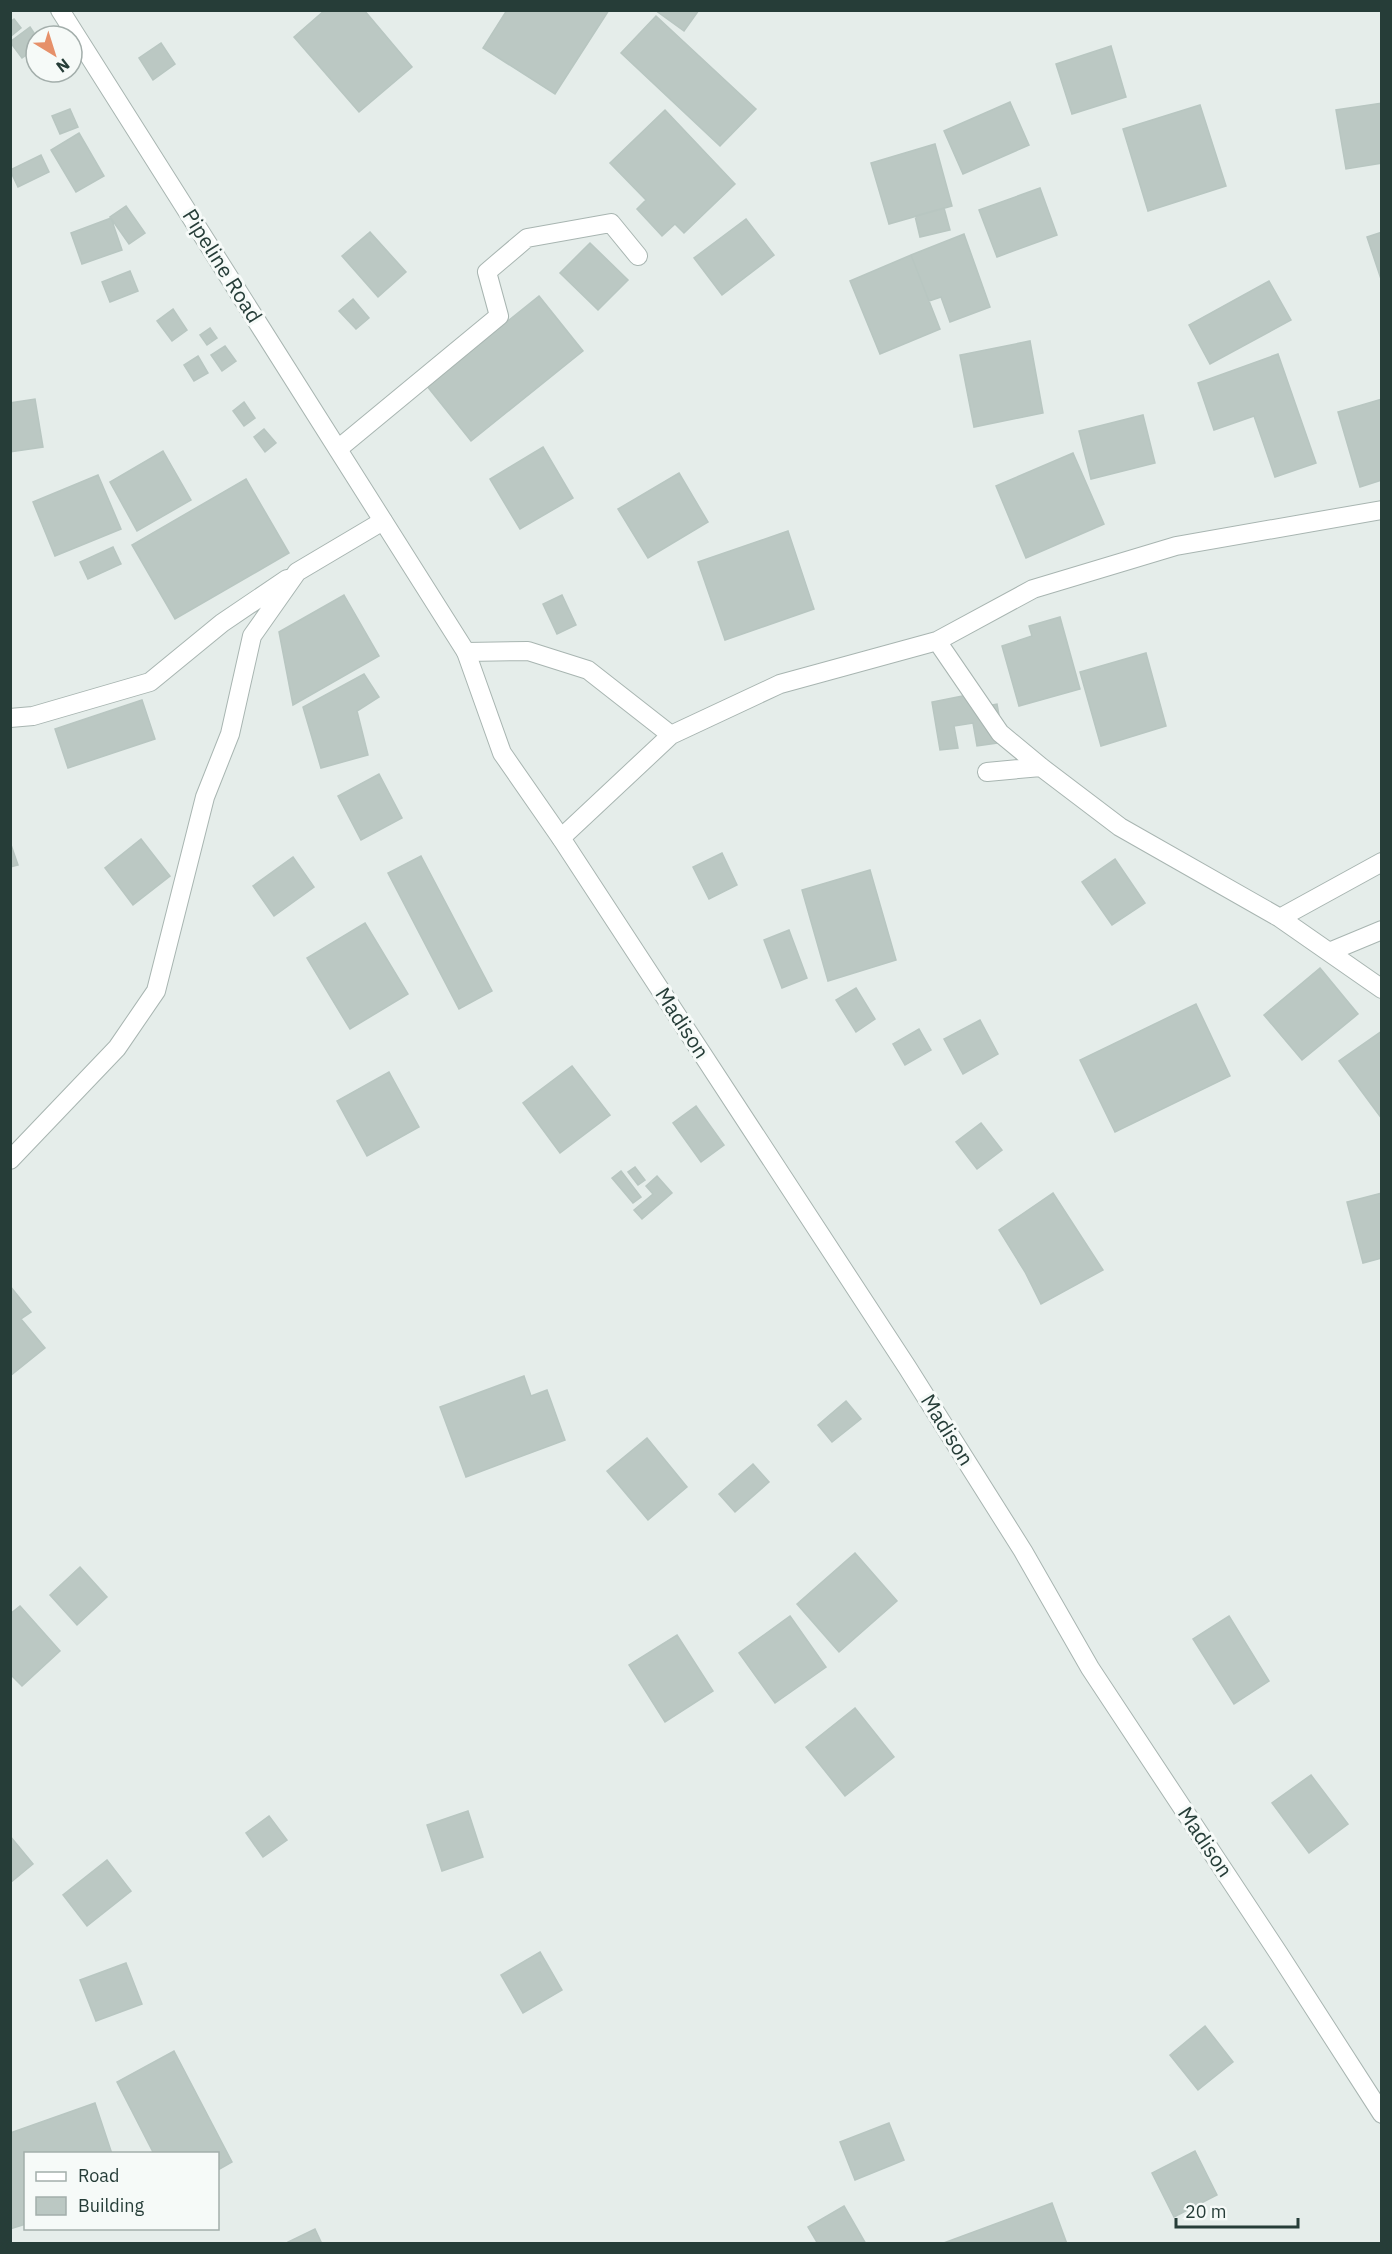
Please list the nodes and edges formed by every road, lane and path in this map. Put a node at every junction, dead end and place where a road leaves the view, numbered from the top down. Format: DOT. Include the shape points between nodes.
graph roads {
  1 [pos="60,10"];
  2 [pos="638,256"];
  3 [pos="338,449"];
  4 [pos="1382,510"];
  5 [pos="383,521"];
  6 [pos="297,572"];
  7 [pos="938,641"];
  8 [pos="466,652"];
  9 [pos="10,718"];
  10 [pos="671,735"];
  11 [pos="1041,767"];
  12 [pos="987,772"];
  13 [pos="561,838"];
  14 [pos="1382,862"];
  15 [pos="1280,918"];
  16 [pos="1382,930"];
  17 [pos="1329,952"];
  18 [pos="1382,989"];
  19 [pos="10,1160"];
  20 [pos="1382,2114"];
  1 -- 3 [label="street, Pipeline Road"];
  2 -- 3 [label="street" via="611,223 527,238 488,272 499,316"];
  3 -- 5 [label="street, Pipeline Road"];
  4 -- 7 [label="street" via="1176,546 1033,590"];
  5 -- 6 [label="street"];
  5 -- 8 [label="street, Pipeline Road"];
  6 -- 9 [label="street" via="222,623 150,682 33,716"];
  6 -- 19 [label="street" via="252,636 230,734 205,797 156,991 117,1048"];
  7 -- 10 [label="street" via="780,684"];
  7 -- 11 [label="street" via="1000,733"];
  8 -- 10 [label="street" via="528,651 588,670"];
  8 -- 13 [label="street, Madison" via="502,753"];
  10 -- 13 [label="street"];
  11 -- 12 [label="street"];
  11 -- 15 [label="street" via="1120,827"];
  13 -- 20 [label="street, Madison" via="901,1357 1023,1551 1090,1668"];
  14 -- 15 [label="street"];
  15 -- 17 [label="street"];
  16 -- 17 [label="street"];
  17 -- 18 [label="street"];
}
